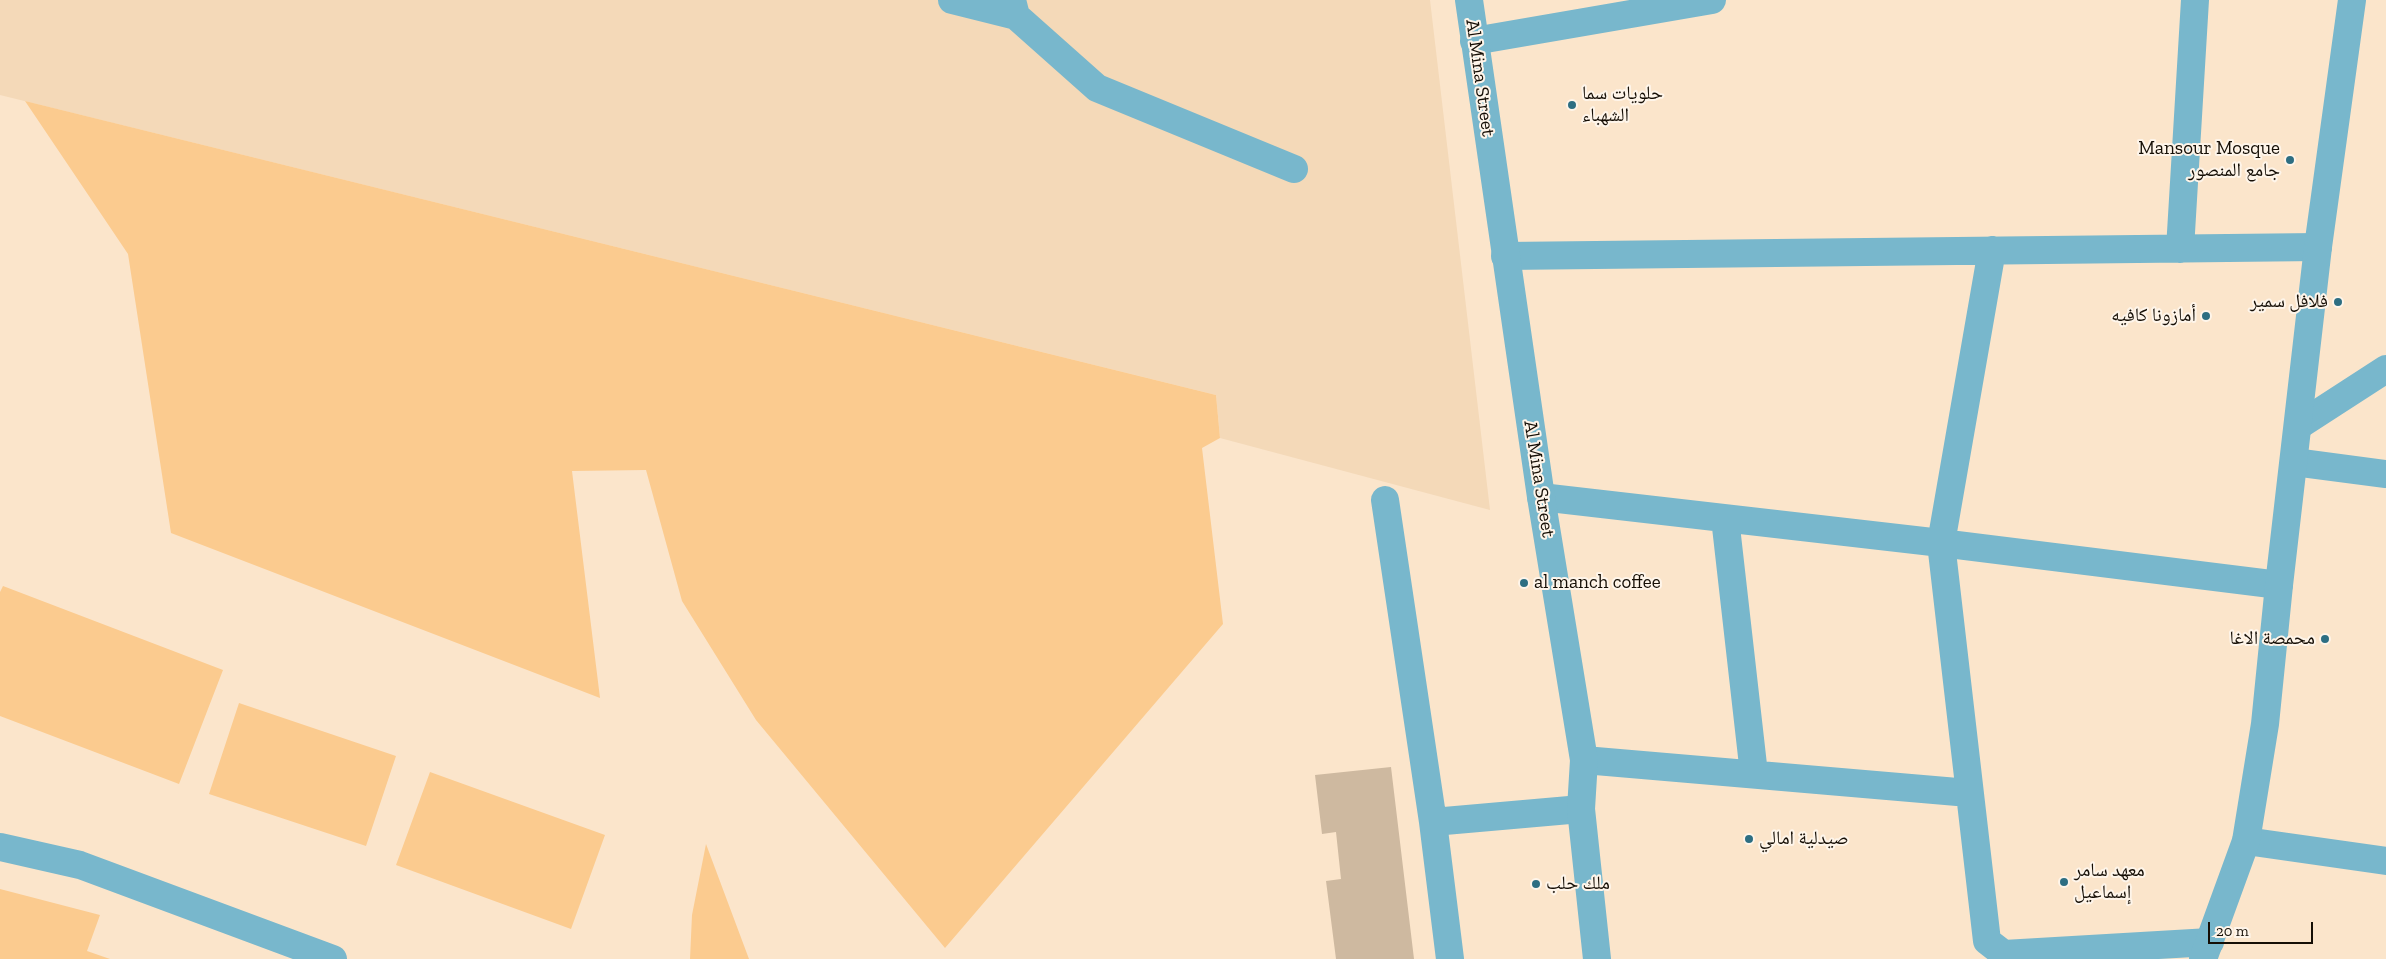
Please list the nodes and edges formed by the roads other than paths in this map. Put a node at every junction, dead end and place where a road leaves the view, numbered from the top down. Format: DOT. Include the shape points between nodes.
graph roads {
  1 [pos="952,0"];
  2 [pos="1469,0"];
  3 [pos="1712,0"];
  4 [pos="2195,0"];
  5 [pos="2352,0"];
  6 [pos="1014,8"];
  7 [pos="1474,41"];
  8 [pos="1294,169"];
  9 [pos="2318,247"];
  10 [pos="2180,249"];
  11 [pos="1992,250"];
  12 [pos="1505,256"];
  13 [pos="2386,369"];
  14 [pos="2298,426"];
  15 [pos="2294,462"];
  16 [pos="2386,474"];
  17 [pos="1541,497"];
  18 [pos="1384,500"];
  19 [pos="1725,518"];
  20 [pos="1942,543"];
  21 [pos="2279,585"];
  22 [pos="1584,760"];
  23 [pos="1754,774"];
  24 [pos="1969,793"];
  25 [pos="1581,809"];
  26 [pos="1432,822"];
  27 [pos="2246,841"];
  28 [pos="0,848"];
  29 [pos="2386,861"];
  30 [pos="2206,951"];
  31 [pos="333,959"];
  32 [pos="1450,959"];
  33 [pos="1597,959"];
  1 -- 6 [label="street"];
  2 -- 7 [label="street, Al Mina Street"];
  3 -- 7 [label="street"];
  4 -- 10 [label="street"];
  5 -- 9 [label="street"];
  6 -- 8 [label="street" via="1097,88"];
  7 -- 12 [label="street, Al Mina Street"];
  9 -- 10 [label="street"];
  9 -- 14 [label="street"];
  10 -- 11 [label="street"];
  11 -- 12 [label="street"];
  11 -- 20 [label="street"];
  12 -- 17 [label="street, Al Mina Street"];
  13 -- 14 [label="street"];
  14 -- 15 [label="street"];
  15 -- 16 [label="street"];
  15 -- 21 [label="street"];
  17 -- 19 [label="street"];
  17 -- 22 [label="street, Al Mina Street"];
  18 -- 26 [label="street"];
  19 -- 20 [label="street"];
  19 -- 23 [label="street"];
  20 -- 21 [label="street"];
  20 -- 24 [label="street"];
  21 -- 27 [label="street" via="2265,724"];
  22 -- 23 [label="street"];
  22 -- 25 [label="street, Al Mina Street"];
  23 -- 24 [label="street"];
  24 -- 30 [label="street" via="1986,941 2004,954"];
  25 -- 26 [label="street"];
  25 -- 33 [label="street, Al Mina Street"];
  26 -- 32 [label="street"];
  27 -- 29 [label="street"];
  27 -- 30 [label="street"];
  28 -- 31 [label="street" via="80,864"];
}
